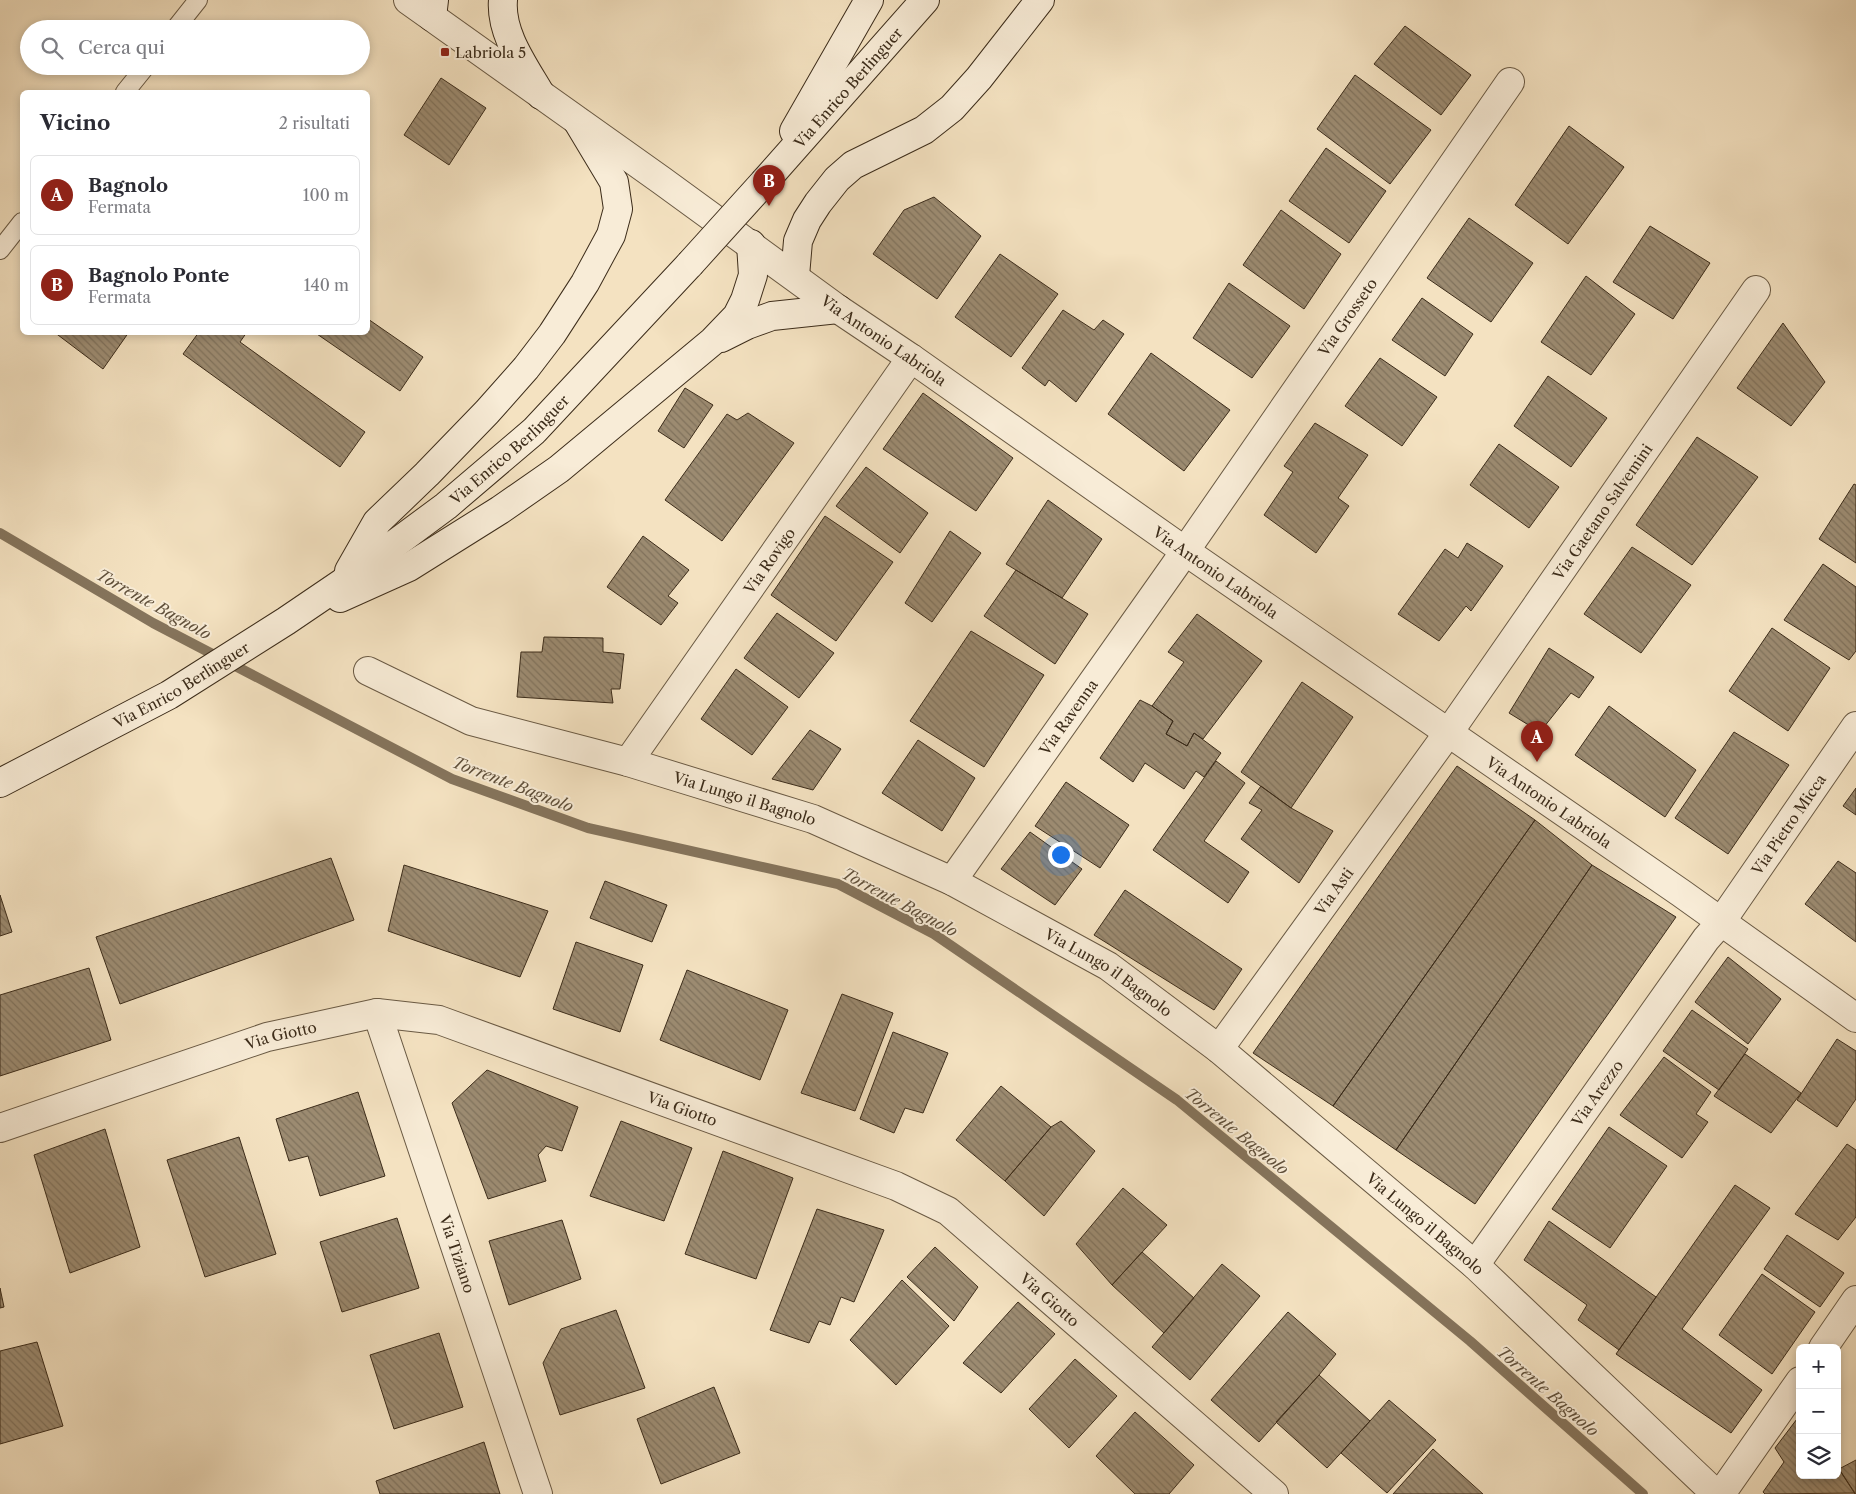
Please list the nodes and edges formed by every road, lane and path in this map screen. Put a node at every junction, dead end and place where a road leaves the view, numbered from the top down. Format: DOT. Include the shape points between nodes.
graph roads {
  1 [pos="198,0"];
  2 [pos="408,0"];
  3 [pos="502,0"];
  4 [pos="869,0"];
  5 [pos="925,0"];
  6 [pos="1040,0"];
  7 [pos="433,8"];
  8 [pos="182,20"];
  9 [pos="139,75"];
  10 [pos="1510,82"];
  11 [pos="127,90"];
  12 [pos="540,95"];
  13 [pos="578,122"];
  14 [pos="765,181"];
  15 [pos="20,225"];
  16 [pos="751,244"];
  17 [pos="0,250"];
  18 [pos="795,276"];
  19 [pos="1756,290"];
  20 [pos="838,309"];
  21 [pos="713,341"];
  22 [pos="911,358"];
  23 [pos="1184,551"];
  24 [pos="342,583"];
  25 [pos="286,621"];
  26 [pos="368,672"];
  27 [pos="1856,726"];
  28 [pos="1448,733"];
  29 [pos="628,762"];
  30 [pos="0,783"];
  31 [pos="952,881"];
  32 [pos="1721,922"];
  33 [pos="377,1013"];
  34 [pos="1856,1018"];
  35 [pos="1220,1050"];
  36 [pos="0,1128"];
  37 [pos="1475,1265"];
  38 [pos="1856,1300"];
  39 [pos="1826,1344"];
  40 [pos="1796,1387"];
  41 [pos="538,1494"];
  42 [pos="1274,1494"];
  43 [pos="1716,1494"];
  44 [pos="1721,1494"];
  1 -- 8 [label="lane"];
  2 -- 7 [label="street"];
  3 -- 12 [label="street" via="509,37"];
  4 -- 14 [label="street"];
  5 -- 14 [label="street, Via Enrico Berlinguer"];
  6 -- 18 [label="street" via="952,108 924,130 853,165 837,179 807,220 798,241"];
  7 -- 12 [label="street"];
  9 -- 11 [label="lane"];
  10 -- 23 [label="street, Via Grosseto"];
  12 -- 13 [label="street, Via Antonio Labriola"];
  13 -- 16 [label="street, Via Antonio Labriola"];
  13 -- 24 [label="street" via="614,182 618,209 612,235 585,283 526,368 378,522"];
  14 -- 24 [label="street, Via Enrico Berlinguer, bridge" via="534,431 446,506"];
  15 -- 17 [label="lane"];
  16 -- 18 [label="street, Via Antonio Labriola"];
  16 -- 21 [label="street" via="753,275 746,300 737,316"];
  18 -- 20 [label="street, Via Antonio Labriola"];
  19 -- 28 [label="street, Via Gaetano Salvemini"];
  20 -- 21 [label="street" via="772,316"];
  20 -- 22 [label="street, Via Antonio Labriola"];
  21 -- 25 [label="street" via="559,469 461,536 410,567"];
  22 -- 23 [label="street, Via Antonio Labriola"];
  22 -- 29 [label="street, Via Rovigo"];
  23 -- 28 [label="street, Via Antonio Labriola"];
  23 -- 31 [label="street, Via Ravenna"];
  24 -- 25 [label="street, Via Enrico Berlinguer"];
  25 -- 30 [label="street, Via Enrico Berlinguer" via="169,695"];
  26 -- 29 [label="street, Via Lungo il Bagnolo" via="471,721"];
  27 -- 32 [label="street, Via Pietro Micca"];
  28 -- 32 [label="street, Via Antonio Labriola"];
  28 -- 35 [label="street, Via Asti"];
  29 -- 31 [label="street, Via Lungo il Bagnolo" via="813,819"];
  31 -- 35 [label="street, Via Lungo il Bagnolo" via="1108,966"];
  32 -- 34 [label="street, Via Antonio Labriola"];
  32 -- 37 [label="street, Via Arezzo"];
  33 -- 36 [label="street, Via Giotto" via="267,1037"];
  33 -- 41 [label="street, Via Tiziano"];
  33 -- 42 [label="street, Via Giotto" via="438,1020 896,1186 948,1211"];
  35 -- 37 [label="street, Via Lungo il Bagnolo"];
  37 -- 43 [label="street, Via Lungo il Bagnolo"];
  38 -- 39 [label="street"];
  40 -- 44 [label="street"];
}
